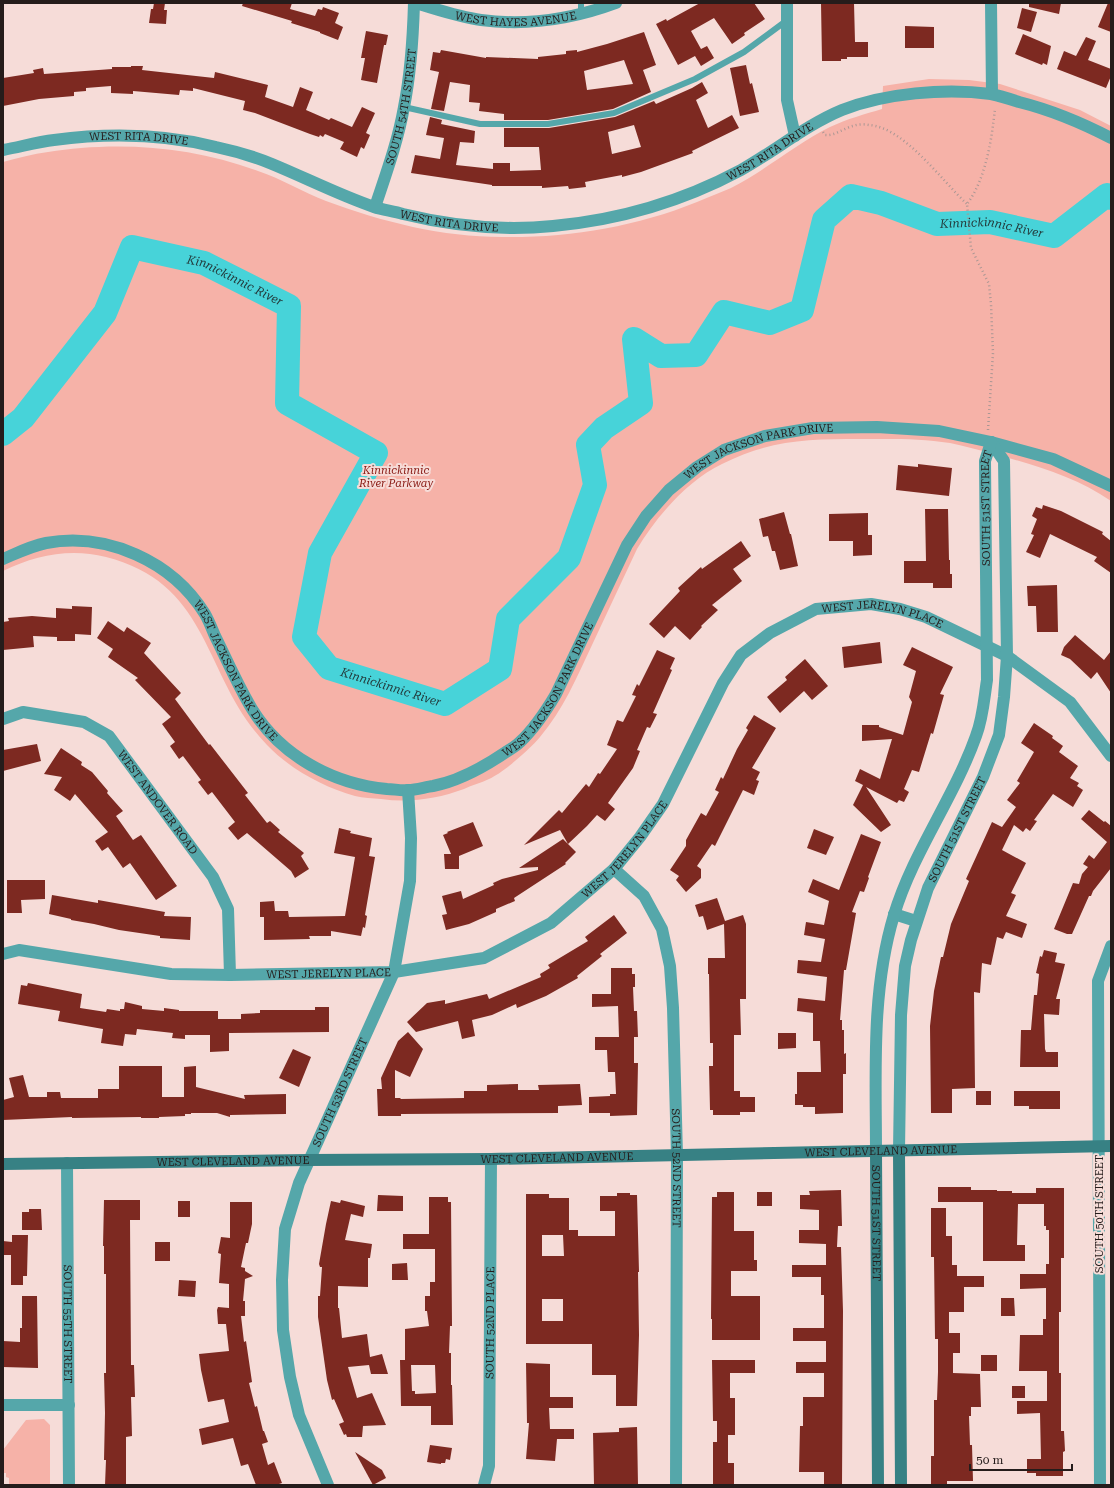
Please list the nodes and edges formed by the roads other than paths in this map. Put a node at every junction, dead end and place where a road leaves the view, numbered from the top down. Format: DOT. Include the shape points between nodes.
graph roads {
  1 [pos="415,3"];
  2 [pos="616,3"];
  3 [pos="787,3"];
  4 [pos="991,3"];
  5 [pos="581,9"];
  6 [pos="786,21"];
  7 [pos="992,94"];
  8 [pos="404,107"];
  9 [pos="795,136"];
  10 [pos="1111,138"];
  11 [pos="3,150"];
  12 [pos="375,207"];
  13 [pos="991,442"];
  14 [pos="1111,486"];
  15 [pos="3,559"];
  16 [pos="985,646"];
  17 [pos="1007,656"];
  18 [pos="3,719"];
  19 [pos="1111,756"];
  20 [pos="408,790"];
  21 [pos="614,869"];
  22 [pos="894,914"];
  23 [pos="916,921"];
  24 [pos="1111,946"];
  25 [pos="3,954"];
  26 [pos="394,972"];
  27 [pos="230,975"];
  28 [pos="1098,1146"];
  29 [pos="1111,1146"];
  30 [pos="898,1151"];
  31 [pos="876,1152"];
  32 [pos="677,1155"];
  33 [pos="491,1159"];
  34 [pos="309,1160"];
  35 [pos="67,1163"];
  36 [pos="3,1164"];
  37 [pos="3,1405"];
  38 [pos="69,1405"];
  39 [pos="69,1485"];
  40 [pos="328,1485"];
  41 [pos="484,1485"];
  42 [pos="676,1485"];
  43 [pos="878,1485"];
  44 [pos="901,1485"];
  45 [pos="1100,1485"];
  1 -- 5 [label="street, WEST HAYES AVENUE" via="459,16 502,22 542,21"];
  1 -- 8 [label="street, SOUTH 54TH STREET" via="412,54"];
  2 -- 5 [label="street, WEST HAYES AVENUE"];
  3 -- 6 [label="street"];
  4 -- 7 [label="street"];
  6 -- 8 [label="lane" via="744,52 695,79 614,113 548,124 480,124"];
  6 -- 9 [label="street" via="787,100"];
  7 -- 9 [label="street, WEST RITA DRIVE" via="954,92 912,94 882,99 842,110"];
  7 -- 10 [label="street, WEST RITA DRIVE" via="1044,108"];
  8 -- 12 [label="street, SOUTH 54TH STREET"];
  9 -- 12 [label="street, WEST RITA DRIVE" via="711,185 672,201 632,213 595,220 555,226 493,228 458,225"];
  11 -- 12 [label="street, WEST RITA DRIVE" via="53,140 111,135 172,138 217,147 269,163"];
  13 -- 14 [label="street, WEST JACKSON PARK DRIVE" via="1053,459"];
  13 -- 16 [label="street, SOUTH 51ST STREET" via="984,461"];
  13 -- 17 [label="street, SOUTH 51ST STREET" via="1004,461"];
  13 -- 20 [label="street, WEST JACKSON PARK DRIVE" via="939,431 877,427 813,428 765,436 724,450 697,467 669,490 646,516 627,545 556,694 543,716 520,743 483,768 443,784"];
  15 -- 20 [label="street, WEST JACKSON PARK DRIVE" via="24,549 46,543 94,541 121,548 146,559 187,591 204,614 252,710 288,750 335,778 367,787"];
  16 -- 17 [label="street, WEST JERELYN PLACE"];
  16 -- 21 [label="street, WEST JERELYN PLACE" via="926,617 871,604 816,609 770,633 742,655 730,672 663,804"];
  16 -- 22 [label="street, SOUTH 51ST STREET" via="986,680 982,714 976,736 908,878"];
  17 -- 19 [label="street, WEST JERELYN PLACE" via="1070,702"];
  17 -- 23 [label="street, SOUTH 51ST STREET" via="999,735 983,776 928,888"];
  18 -- 27 [label="street, WEST ANDOVER ROAD" via="23,712 84,722 109,736 212,877 228,909"];
  20 -- 26 [label="street, SOUTH 53RD STREET" via="410,881"];
  21 -- 26 [label="street, WEST JERELYN PLACE" via="551,923 484,958"];
  21 -- 32 [label="street, SOUTH 52ND STREET" via="644,896 662,929 670,966 673,1008"];
  22 -- 23 [label="street"];
  22 -- 31 [label="street, SOUTH 51ST STREET" via="879,993"];
  23 -- 30 [label="street, SOUTH 51ST STREET" via="905,966 902,992"];
  24 -- 28 [label="street, SOUTH 50TH STREET" via="1098,980"];
  25 -- 27 [label="street, WEST JERELYN PLACE" via="19,950 171,974"];
  26 -- 27 [label="street, WEST JERELYN PLACE"];
  26 -- 34 [label="street, SOUTH 53RD STREET"];
  28 -- 29 [label="street, WEST CLEVELAND AVENUE"];
  28 -- 30 [label="street, WEST CLEVELAND AVENUE"];
  28 -- 45 [label="street, SOUTH 50TH STREET"];
  30 -- 31 [label="street, WEST CLEVELAND AVENUE"];
  30 -- 44 [label="street, SOUTH 51ST STREET"];
  31 -- 32 [label="street, WEST CLEVELAND AVENUE"];
  31 -- 43 [label="street, SOUTH 51ST STREET"];
  32 -- 33 [label="street, WEST CLEVELAND AVENUE"];
  32 -- 42 [label="street, SOUTH 52ND STREET"];
  33 -- 34 [label="street, WEST CLEVELAND AVENUE"];
  33 -- 41 [label="street, SOUTH 52ND PLACE" via="489,1466"];
  34 -- 35 [label="street, WEST CLEVELAND AVENUE"];
  34 -- 40 [label="street, SOUTH 53RD STREET" via="285,1229 283,1330 299,1415"];
  35 -- 36 [label="street, WEST CLEVELAND AVENUE"];
  35 -- 38 [label="street, SOUTH 55TH STREET"];
  37 -- 38 [label="street"];
  38 -- 39 [label="street, SOUTH 55TH STREET"];
}
